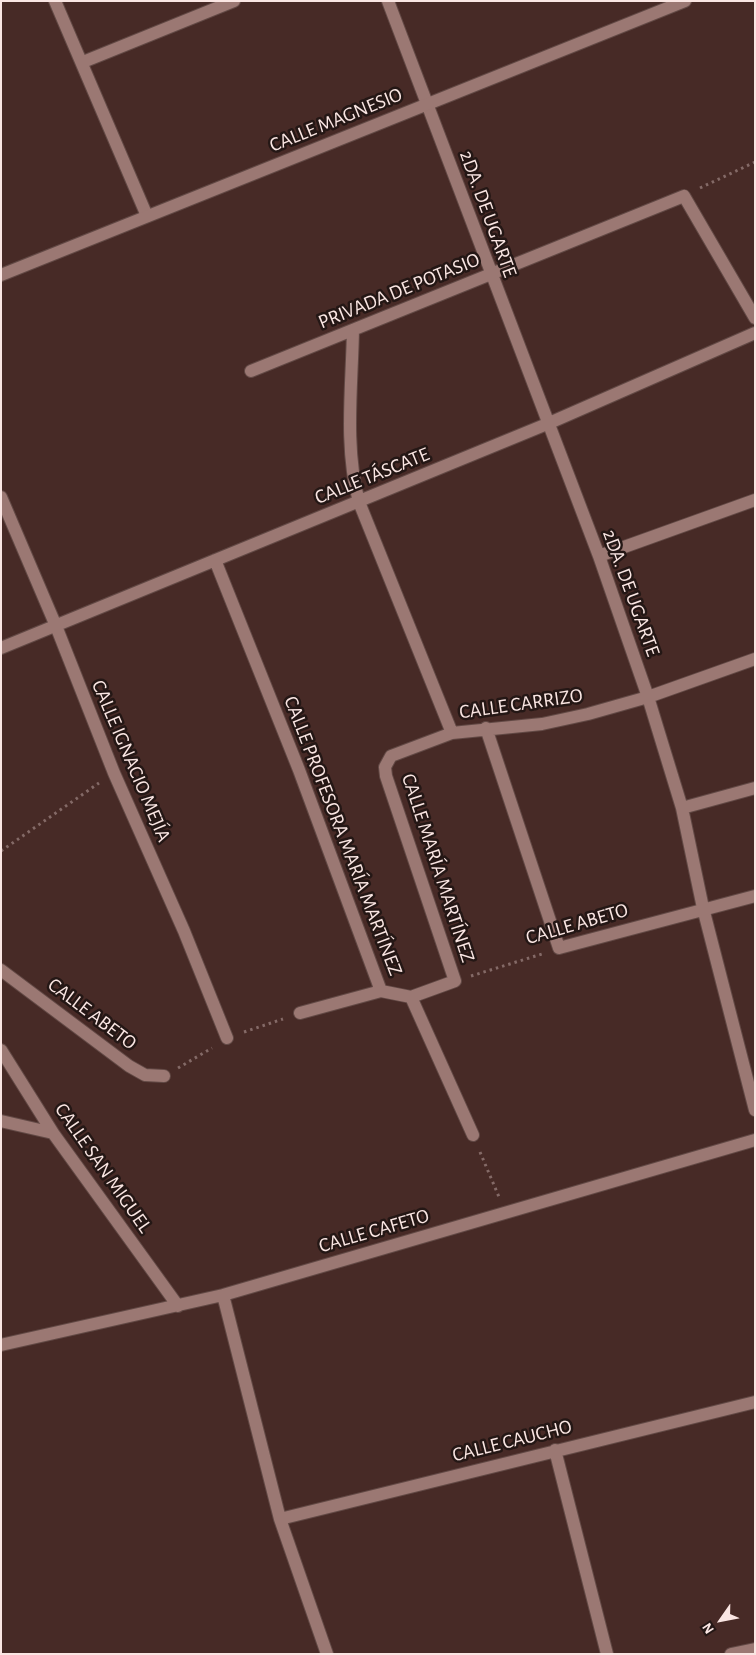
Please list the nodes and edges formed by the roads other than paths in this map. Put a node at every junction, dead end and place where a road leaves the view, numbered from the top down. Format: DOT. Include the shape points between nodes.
graph roads {
  1 [pos="55,1"];
  2 [pos="234,1"];
  3 [pos="388,1"];
  4 [pos="685,1"];
  5 [pos="83,62"];
  6 [pos="427,103"];
  7 [pos="147,216"];
  8 [pos="490,274"];
  9 [pos="1,275"];
  10 [pos="755,318"];
  11 [pos="353,330"];
  12 [pos="755,333"];
  13 [pos="251,372"];
  14 [pos="547,424"];
  15 [pos="1,497"];
  16 [pos="755,500"];
  17 [pos="359,502"];
  18 [pos="599,556"];
  19 [pos="215,560"];
  20 [pos="56,626"];
  21 [pos="1,648"];
  22 [pos="755,658"];
  23 [pos="648,697"];
  24 [pos="486,728"];
  25 [pos="452,733"];
  26 [pos="386,767"];
  27 [pos="755,788"];
  28 [pos="682,808"];
  29 [pos="755,896"];
  30 [pos="704,908"];
  31 [pos="1,970"];
  32 [pos="381,991"];
  33 [pos="411,997"];
  34 [pos="300,1013"];
  35 [pos="227,1038"];
  36 [pos="1,1050"];
  37 [pos="164,1076"];
  38 [pos="755,1110"];
  39 [pos="1,1121"];
  40 [pos="53,1133"];
  41 [pos="473,1135"];
  42 [pos="755,1140"];
  43 [pos="224,1295"];
  44 [pos="178,1306"];
  45 [pos="1,1345"];
  46 [pos="755,1402"];
  47 [pos="555,1450"];
  48 [pos="280,1519"];
  49 [pos="755,1648"];
  50 [pos="326,1654"];
  51 [pos="607,1654"];
  52 [pos="731,1654"];
  1 -- 5 [label="street"];
  2 -- 5 [label="street"];
  3 -- 6 [label="street, 2DA. DE UGARTE"];
  4 -- 6 [label="street, CALLE MAGNESIO"];
  5 -- 7 [label="street"];
  6 -- 7 [label="street, CALLE MAGNESIO"];
  6 -- 8 [label="street, 2DA. DE UGARTE"];
  7 -- 9 [label="street, CALLE MAGNESIO"];
  8 -- 10 [label="street, PRIVADA DE POTASIO" via="684,196"];
  8 -- 11 [label="street, PRIVADA DE POTASIO"];
  8 -- 14 [label="street, 2DA. DE UGARTE"];
  11 -- 13 [label="street, PRIVADA DE POTASIO"];
  11 -- 17 [label="street" via="351,457"];
  12 -- 14 [label="street, CALLE TÁSCATE"];
  14 -- 17 [label="street, CALLE TÁSCATE"];
  14 -- 18 [label="street, 2DA. DE UGARTE"];
  15 -- 20 [label="street, CALLE IGNACIO MEJÍA"];
  16 -- 18 [label="street"];
  17 -- 19 [label="street, CALLE TÁSCATE"];
  17 -- 25 [label="street"];
  18 -- 23 [label="street, 2DA. DE UGARTE"];
  19 -- 20 [label="street, CALLE TÁSCATE"];
  19 -- 32 [label="street, CALLE PROFESORA MARÍA MARTÍNEZ" via="300,770"];
  20 -- 21 [label="street, CALLE TÁSCATE"];
  20 -- 35 [label="street, CALLE IGNACIO MEJÍA" via="114,773"];
  22 -- 23 [label="street, CALLE CARRIZO"];
  23 -- 24 [label="street, CALLE CARRIZO" via="542,724"];
  23 -- 28 [label="street, 2DA. DE UGARTE"];
  24 -- 25 [label="street, CALLE CARRIZO"];
  24 -- 30 [label="street, CALLE ABETO" via="559,948"];
  25 -- 26 [label="street, CALLE CARRIZO" via="397,752"];
  26 -- 33 [label="street, CALLE MARÍA MARTÍNEZ" via="386,776 455,981"];
  27 -- 28 [label="street"];
  28 -- 30 [label="street, 2DA. DE UGARTE"];
  29 -- 30 [label="street, CALLE ABETO"];
  30 -- 38 [label="street, 2DA. DE UGARTE"];
  31 -- 37 [label="street, CALLE ABETO" via="129,1066 144,1074"];
  32 -- 33 [label="street, CALLE PROFESORA MARÍA MARTÍNEZ"];
  32 -- 34 [label="street"];
  33 -- 41 [label="street, CALLE PROFESORA MARÍA MARTÍNEZ"];
  36 -- 40 [label="street, CALLE SAN MIGUEL"];
  39 -- 40 [label="street"];
  40 -- 44 [label="street, CALLE SAN MIGUEL"];
  42 -- 43 [label="street, CALLE CAFETO"];
  43 -- 44 [label="street, CALLE CAFETO"];
  43 -- 48 [label="street"];
  44 -- 45 [label="street, CALLE CAFETO"];
  46 -- 47 [label="street, CALLE CAUCHO"];
  47 -- 48 [label="street, CALLE CAUCHO"];
  47 -- 51 [label="street"];
  48 -- 50 [label="street"];
  49 -- 52 [label="street"];
}
